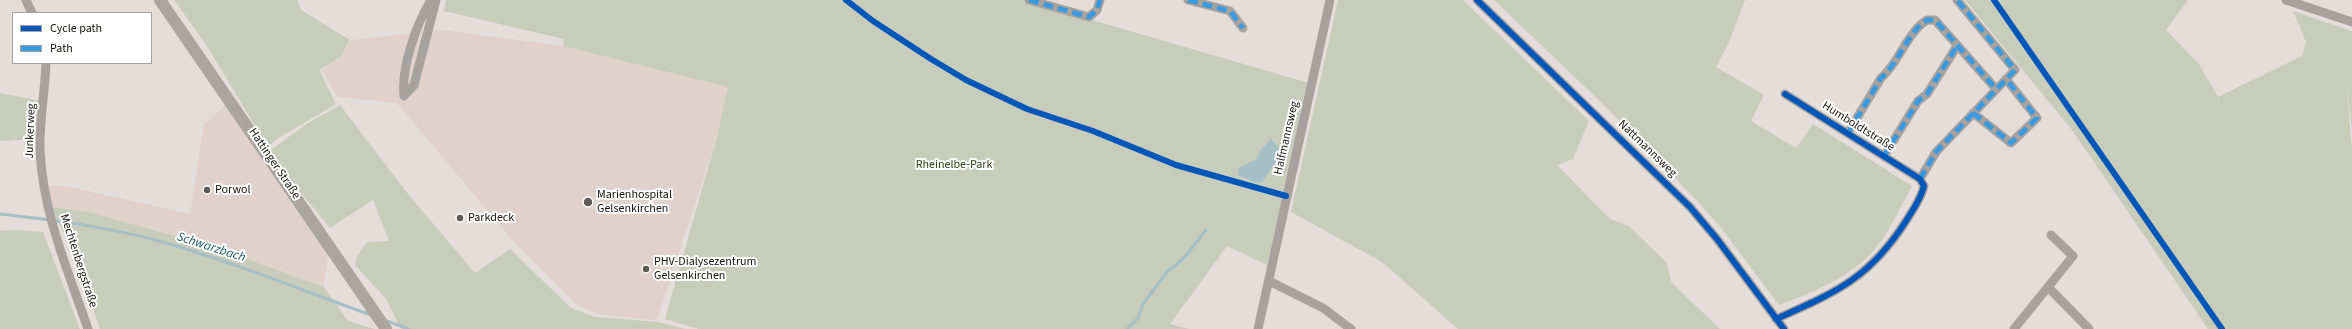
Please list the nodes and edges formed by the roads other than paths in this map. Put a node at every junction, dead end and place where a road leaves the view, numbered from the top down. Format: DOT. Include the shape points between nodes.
graph roads {
  1 [pos="26,0"];
  2 [pos="160,0"];
  3 [pos="431,0"];
  4 [pos="436,0"];
  5 [pos="1029,0"];
  6 [pos="1100,0"];
  7 [pos="1188,0"];
  8 [pos="1330,0"];
  9 [pos="1477,0"];
  10 [pos="1957,0"];
  11 [pos="2286,0"];
  12 [pos="1202,2"];
  13 [pos="32,12"];
  14 [pos="2352,22"];
  15 [pos="1243,28"];
  16 [pos="1957,46"];
  17 [pos="46,64"];
  18 [pos="2006,79"];
  19 [pos="1996,89"];
  20 [pos="1785,94"];
  21 [pos="1974,113"];
  22 [pos="1848,133"];
  23 [pos="1884,156"];
  24 [pos="1920,179"];
  25 [pos="46,200"];
  26 [pos="2051,235"];
  27 [pos="1268,281"];
  28 [pos="2048,287"];
  29 [pos="1776,319"];
  30 [pos="386,328"];
  31 [pos="88,329"];
  32 [pos="1258,329"];
  33 [pos="1351,329"];
  34 [pos="1784,329"];
  35 [pos="2014,329"];
  36 [pos="2089,329"];
  1 -- 13 [label="street"];
  2 -- 30 [label="main road, Hattinger Straße"];
  3 -- 4 [label="street" via="419,20 403,82 404,96 414,86"];
  5 -- 6 [label="street" via="1089,16 1098,10"];
  7 -- 12 [label="street"];
  8 -- 27 [label="street, Halfmannsweg"];
  9 -- 29 [label="street, Nattmannsweg" via="1690,207"];
  10 -- 18 [label="street" via="2015,70"];
  11 -- 14 [label="street"];
  12 -- 15 [label="street" via="1230,11"];
  16 -- 19 [label="street, Humboldtstraße"];
  16 -- 22 [label="street, Humboldtstraße" via="1935,20 1922,22 1888,72 1881,78"];
  16 -- 23 [label="street, Humboldtstraße" via="1927,94 1918,101"];
  17 -- 25 [label="street, Junkerweg" via="40,150"];
  18 -- 19 [label="street"];
  18 -- 21 [label="street" via="2037,118 2011,143"];
  19 -- 21 [label="street"];
  20 -- 22 [label="street, Humboldtstraße"];
  21 -- 24 [label="street" via="1936,152"];
  22 -- 23 [label="street, Humboldtstraße"];
  23 -- 24 [label="street, Humboldtstraße"];
  24 -- 29 [label="street" via="1924,186 1922,195 1894,239 1867,270 1831,294"];
  25 -- 31 [label="street, Mechtenbergstraße"];
  26 -- 28 [label="street" via="2073,256"];
  27 -- 32 [label="street, Halfmannsweg"];
  27 -- 33 [label="street" via="1322,308"];
  28 -- 35 [label="street"];
  28 -- 36 [label="street"];
  29 -- 34 [label="street, Nattmannsweg"];
}
